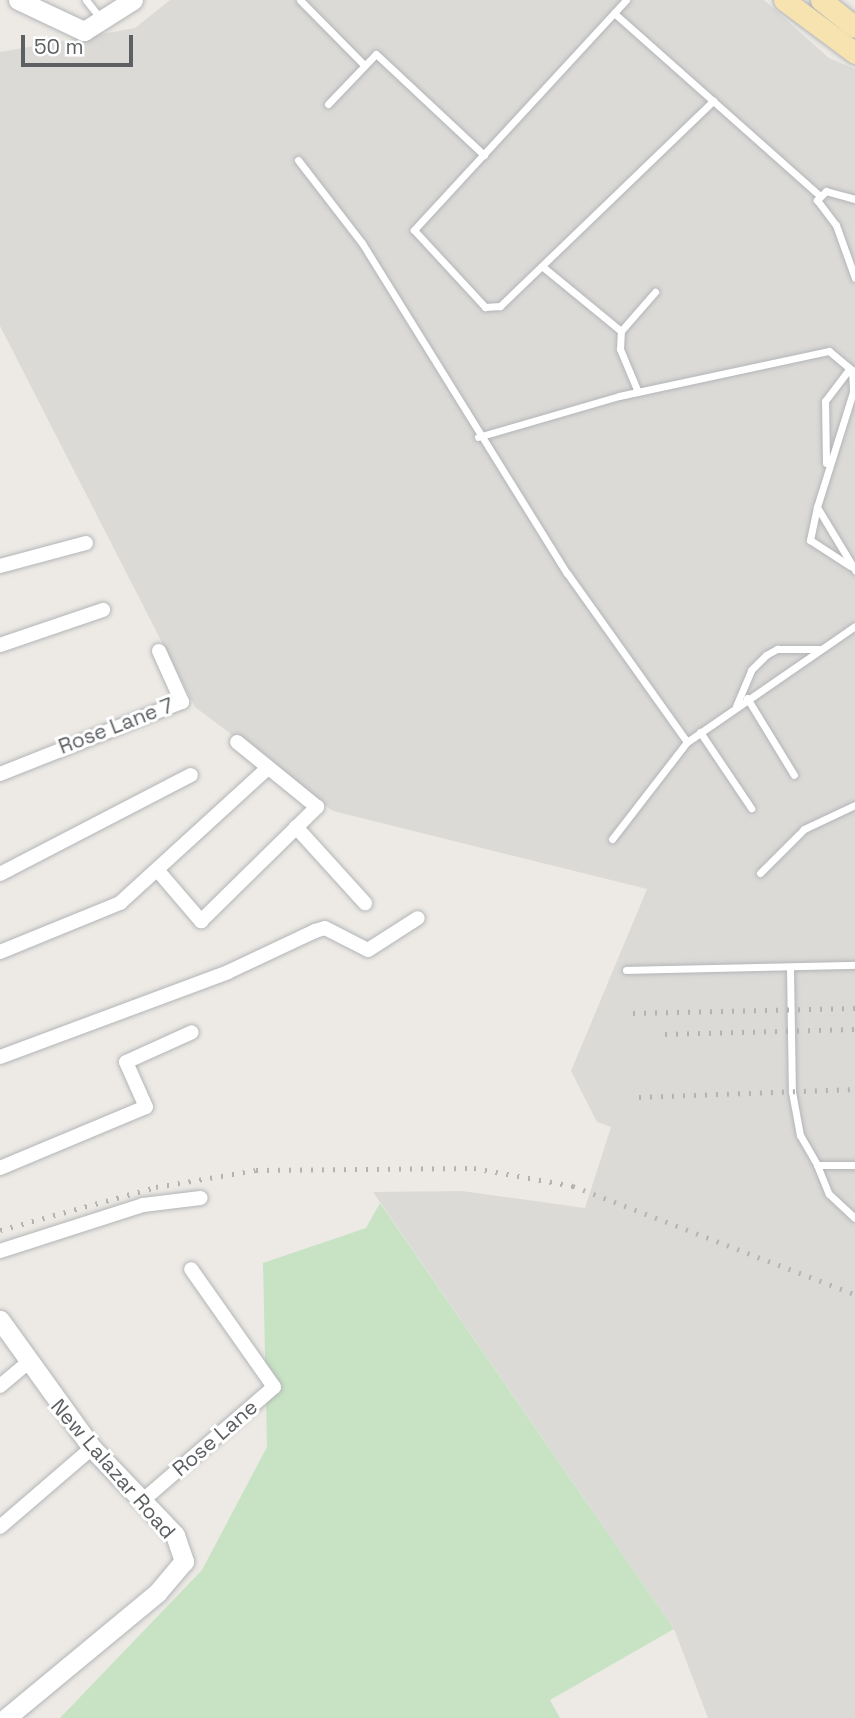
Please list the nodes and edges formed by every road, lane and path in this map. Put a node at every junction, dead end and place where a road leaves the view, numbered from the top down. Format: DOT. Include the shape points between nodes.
graph roads {
  1 [pos="86,0"];
  2 [pos="132,0"];
  3 [pos="300,0"];
  4 [pos="626,0"];
  5 [pos="784,0"];
  6 [pos="821,0"];
  7 [pos="26,2"];
  8 [pos="614,13"];
  9 [pos="102,20"];
  10 [pos="855,27"];
  11 [pos="855,53"];
  12 [pos="365,65"];
  13 [pos="713,101"];
  14 [pos="328,104"];
  15 [pos="484,155"];
  16 [pos="298,160"];
  17 [pos="818,194"];
  18 [pos="855,199"];
  19 [pos="544,267"];
  20 [pos="855,278"];
  21 [pos="655,292"];
  22 [pos="621,331"];
  23 [pos="852,369"];
  24 [pos="638,392"];
  25 [pos="478,437"];
  26 [pos="827,467"];
  27 [pos="817,507"];
  28 [pos="86,543"];
  29 [pos="0,566"];
  30 [pos="855,569"];
  31 [pos="103,610"];
  32 [pos="855,626"];
  33 [pos="0,645"];
  34 [pos="819,649"];
  35 [pos="159,651"];
  36 [pos="747,698"];
  37 [pos="736,707"];
  38 [pos="700,733"];
  39 [pos="237,742"];
  40 [pos="687,742"];
  41 [pos="268,768"];
  42 [pos="0,774"];
  43 [pos="191,775"];
  44 [pos="794,775"];
  45 [pos="855,805"];
  46 [pos="751,808"];
  47 [pos="296,827"];
  48 [pos="612,839"];
  49 [pos="159,872"];
  50 [pos="760,873"];
  51 [pos="0,874"];
  52 [pos="365,903"];
  53 [pos="418,918"];
  54 [pos="0,952"];
  55 [pos="855,965"];
  56 [pos="790,968"];
  57 [pos="626,970"];
  58 [pos="192,1032"];
  59 [pos="0,1057"];
  60 [pos="817,1165"];
  61 [pos="855,1166"];
  62 [pos="0,1168"];
  63 [pos="201,1198"];
  64 [pos="855,1218"];
  65 [pos="0,1251"];
  66 [pos="191,1269"];
  67 [pos="0,1320"];
  68 [pos="27,1363"];
  69 [pos="0,1386"];
  70 [pos="92,1448"];
  71 [pos="142,1501"];
  72 [pos="0,1527"];
  73 [pos="6,1718"];
  1 -- 9 [label="lane"];
  2 -- 9 [label="street"];
  3 -- 12 [label="lane"];
  4 -- 8 [label="lane"];
  5 -- 11 [label="main road"];
  6 -- 10 [label="main road"];
  7 -- 9 [label="street" via="84,31"];
  8 -- 13 [label="lane"];
  8 -- 15 [label="lane"];
  12 -- 14 [label="lane"];
  12 -- 15 [label="lane" via="376,54"];
  13 -- 17 [label="lane"];
  13 -- 19 [label="lane"];
  15 -- 19 [label="lane" via="414,230 485,307 499,306"];
  16 -- 25 [label="lane" via="362,243"];
  17 -- 18 [label="lane"];
  17 -- 20 [label="lane"];
  19 -- 22 [label="lane"];
  21 -- 22 [label="lane"];
  22 -- 24 [label="lane" via="620,349"];
  23 -- 24 [label="lane" via="829,351"];
  23 -- 26 [label="lane" via="853,392"];
  23 -- 26 [label="lane" via="825,401"];
  24 -- 25 [label="lane"];
  25 -- 40 [label="lane"];
  26 -- 27 [label="lane"];
  27 -- 30 [label="lane"];
  27 -- 30 [label="lane" via="810,540"];
  28 -- 29 [label="street"];
  31 -- 33 [label="street"];
  32 -- 34 [label="lane"];
  34 -- 36 [label="lane"];
  34 -- 37 [label="lane" via="777,649 766,655 751,670"];
  35 -- 42 [label="street, Rose Lane 7" via="182,702"];
  36 -- 37 [label="lane"];
  36 -- 44 [label="lane"];
  37 -- 38 [label="lane"];
  38 -- 40 [label="lane"];
  38 -- 46 [label="lane"];
  39 -- 41 [label="street"];
  40 -- 48 [label="lane"];
  41 -- 47 [label="street" via="317,807"];
  41 -- 49 [label="street"];
  43 -- 51 [label="street"];
  45 -- 50 [label="lane" via="804,829"];
  47 -- 49 [label="street" via="201,921"];
  47 -- 52 [label="street"];
  49 -- 54 [label="street" via="120,903"];
  53 -- 59 [label="street" via="368,950 324,928 228,972"];
  55 -- 56 [label="lane"];
  56 -- 57 [label="lane"];
  56 -- 60 [label="lane" via="793,1101 804,1145"];
  58 -- 62 [label="street" via="126,1062 146,1107"];
  60 -- 61 [label="lane"];
  60 -- 64 [label="lane" via="829,1194"];
  63 -- 65 [label="street" via="143,1205"];
  66 -- 71 [label="street, Rose Lane" via="274,1387"];
  67 -- 68 [label="street, New Lalazar Road"];
  68 -- 69 [label="street"];
  68 -- 70 [label="street, New Lalazar Road"];
  70 -- 71 [label="street, New Lalazar Road"];
  70 -- 72 [label="street"];
  71 -- 73 [label="street, New Lalazar Road" via="175,1535 184,1561 158,1593"];
}
